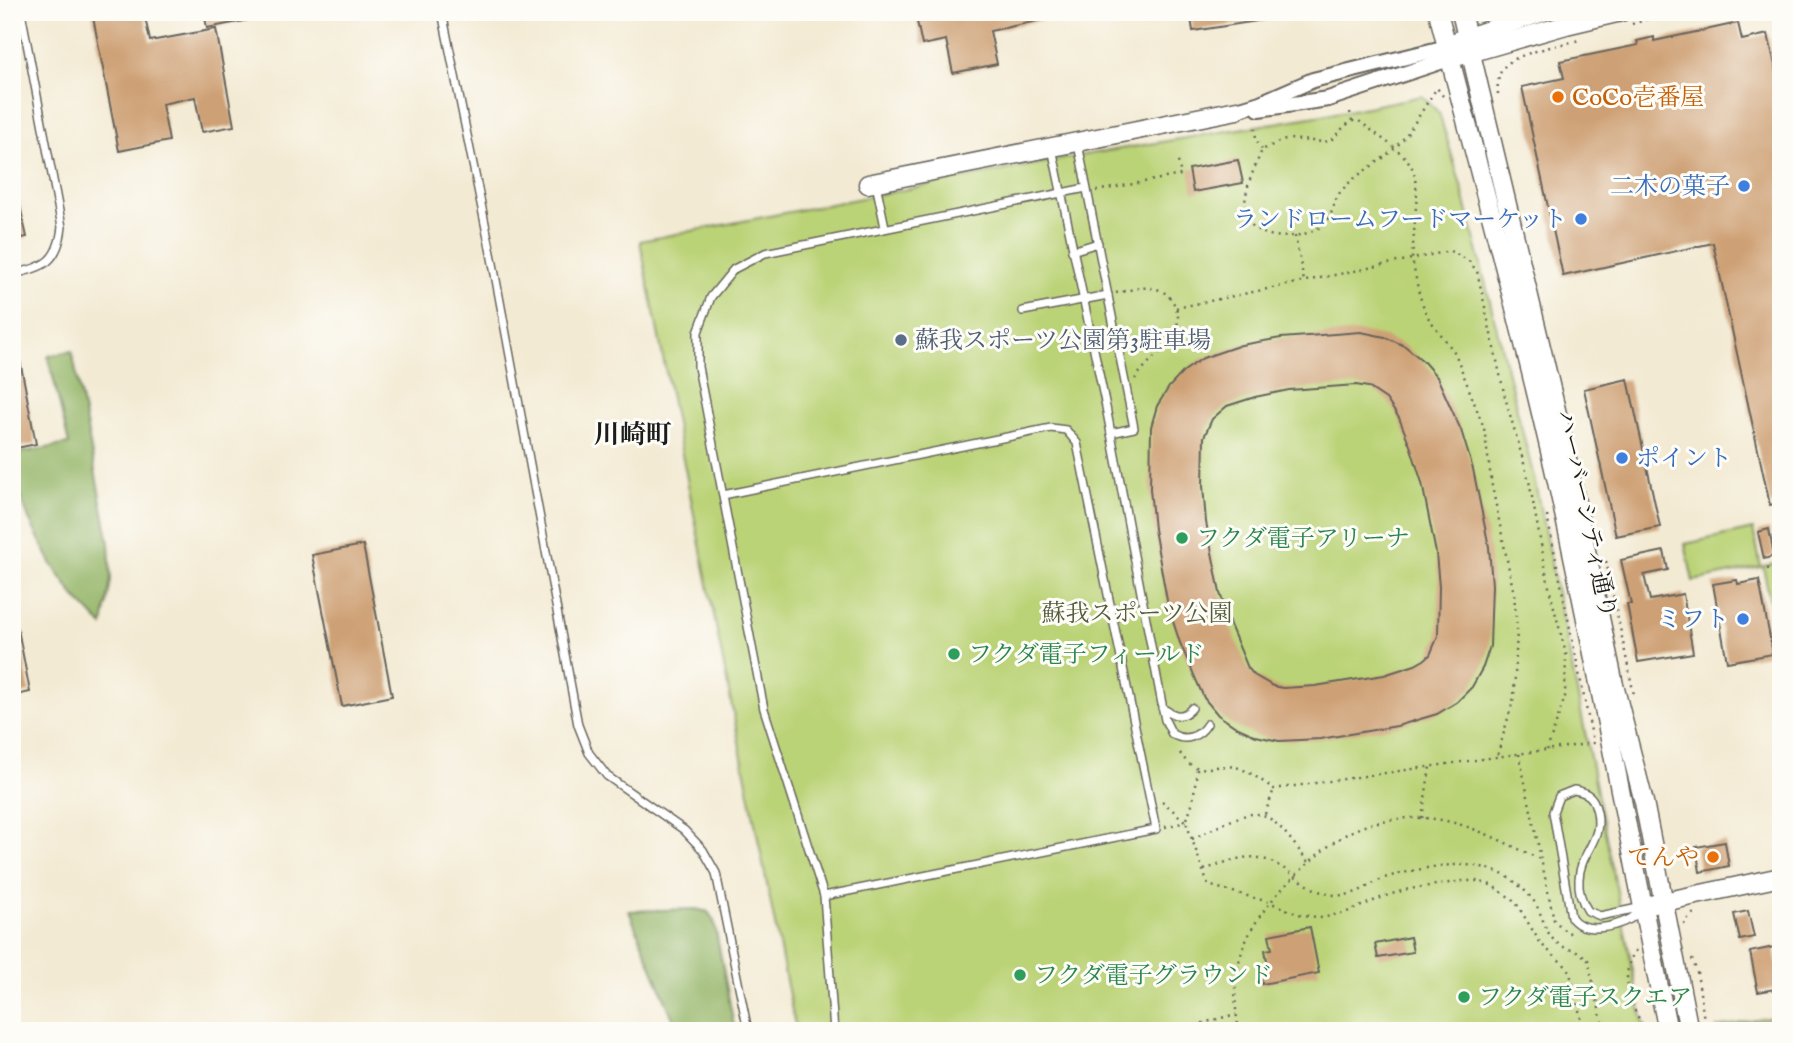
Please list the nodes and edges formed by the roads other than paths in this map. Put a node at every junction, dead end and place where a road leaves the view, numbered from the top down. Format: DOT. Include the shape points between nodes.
graph roads {
  1 [pos="21,12"];
  2 [pos="442,12"];
  3 [pos="1438,12"];
  4 [pos="1461,12"];
  5 [pos="1543,12"];
  6 [pos="1626,18"];
  7 [pos="1469,44"];
  8 [pos="1448,53"];
  9 [pos="1313,80"];
  10 [pos="1318,101"];
  11 [pos="1237,110"];
  12 [pos="1077,142"];
  13 [pos="1052,147"];
  14 [pos="872,184"];
  15 [pos="1087,190"];
  16 [pos="1061,193"];
  17 [pos="885,228"];
  18 [pos="1098,243"];
  19 [pos="1072,251"];
  20 [pos="12,274"];
  21 [pos="1108,295"];
  22 [pos="1084,299"];
  23 [pos="1023,311"];
  24 [pos="1111,433"];
  25 [pos="723,495"];
  26 [pos="1163,708"];
  27 [pos="1192,708"];
  28 [pos="1207,724"];
  29 [pos="1781,877"];
  30 [pos="824,896"];
  31 [pos="1664,902"];
  32 [pos="1643,907"];
  33 [pos="748,1031"];
  34 [pos="834,1031"];
  35 [pos="1668,1031"];
  36 [pos="1689,1031"];
  1 -- 20 [label="lane" via="62,227 60,246 50,261"];
  2 -- 33 [label="lane" via="578,725 589,753 607,776 684,830 716,873"];
  3 -- 8 [label="street, ハーバーシティ通り"];
  4 -- 7 [label="street, ハーバーシティ通り"];
  5 -- 7 [label="street"];
  6 -- 7 [label="street"];
  7 -- 8 [label="street"];
  7 -- 31 [label="street, ハーバーシティ通り" via="1565,448"];
  8 -- 9 [label="street"];
  8 -- 10 [label="street"];
  8 -- 32 [label="street, ハーバーシティ通り" via="1517,311 1560,495"];
  9 -- 10 [label="street" via="1309,93"];
  9 -- 11 [label="street"];
  10 -- 11 [label="street"];
  11 -- 12 [label="street"];
  12 -- 13 [label="street"];
  12 -- 15 [label="lane"];
  13 -- 14 [label="street"];
  13 -- 16 [label="lane"];
  14 -- 17 [label="lane"];
  15 -- 16 [label="lane"];
  15 -- 18 [label="lane"];
  16 -- 17 [label="lane"];
  16 -- 19 [label="lane"];
  17 -- 25 [label="lane" via="765,253 734,269 711,297 698,332 698,368"];
  18 -- 19 [label="lane"];
  18 -- 21 [label="lane"];
  19 -- 22 [label="lane"];
  21 -- 22 [label="lane"];
  21 -- 24 [label="lane" via="1135,428"];
  22 -- 23 [label="lane"];
  22 -- 24 [label="lane"];
  24 -- 26 [label="lane"];
  25 -- 30 [label="lane" via="764,709"];
  25 -- 30 [label="lane" via="1051,428 1066,430 1077,443 1156,829"];
  26 -- 27 [label="lane" via="1184,716"];
  26 -- 28 [label="lane" via="1168,727 1177,737 1195,736"];
  29 -- 31 [label="street"];
  30 -- 34 [label="lane"];
  31 -- 32 [label="street"];
  31 -- 36 [label="street, ハーバーシティ通り"];
  32 -- 32 [label="lane" via="1632,918 1600,927 1575,923 1554,820 1559,796 1574,790 1584,792 1598,814 1598,835 1579,879 1588,911 1600,916"];
  32 -- 35 [label="street, ハーバーシティ通り"];
}
